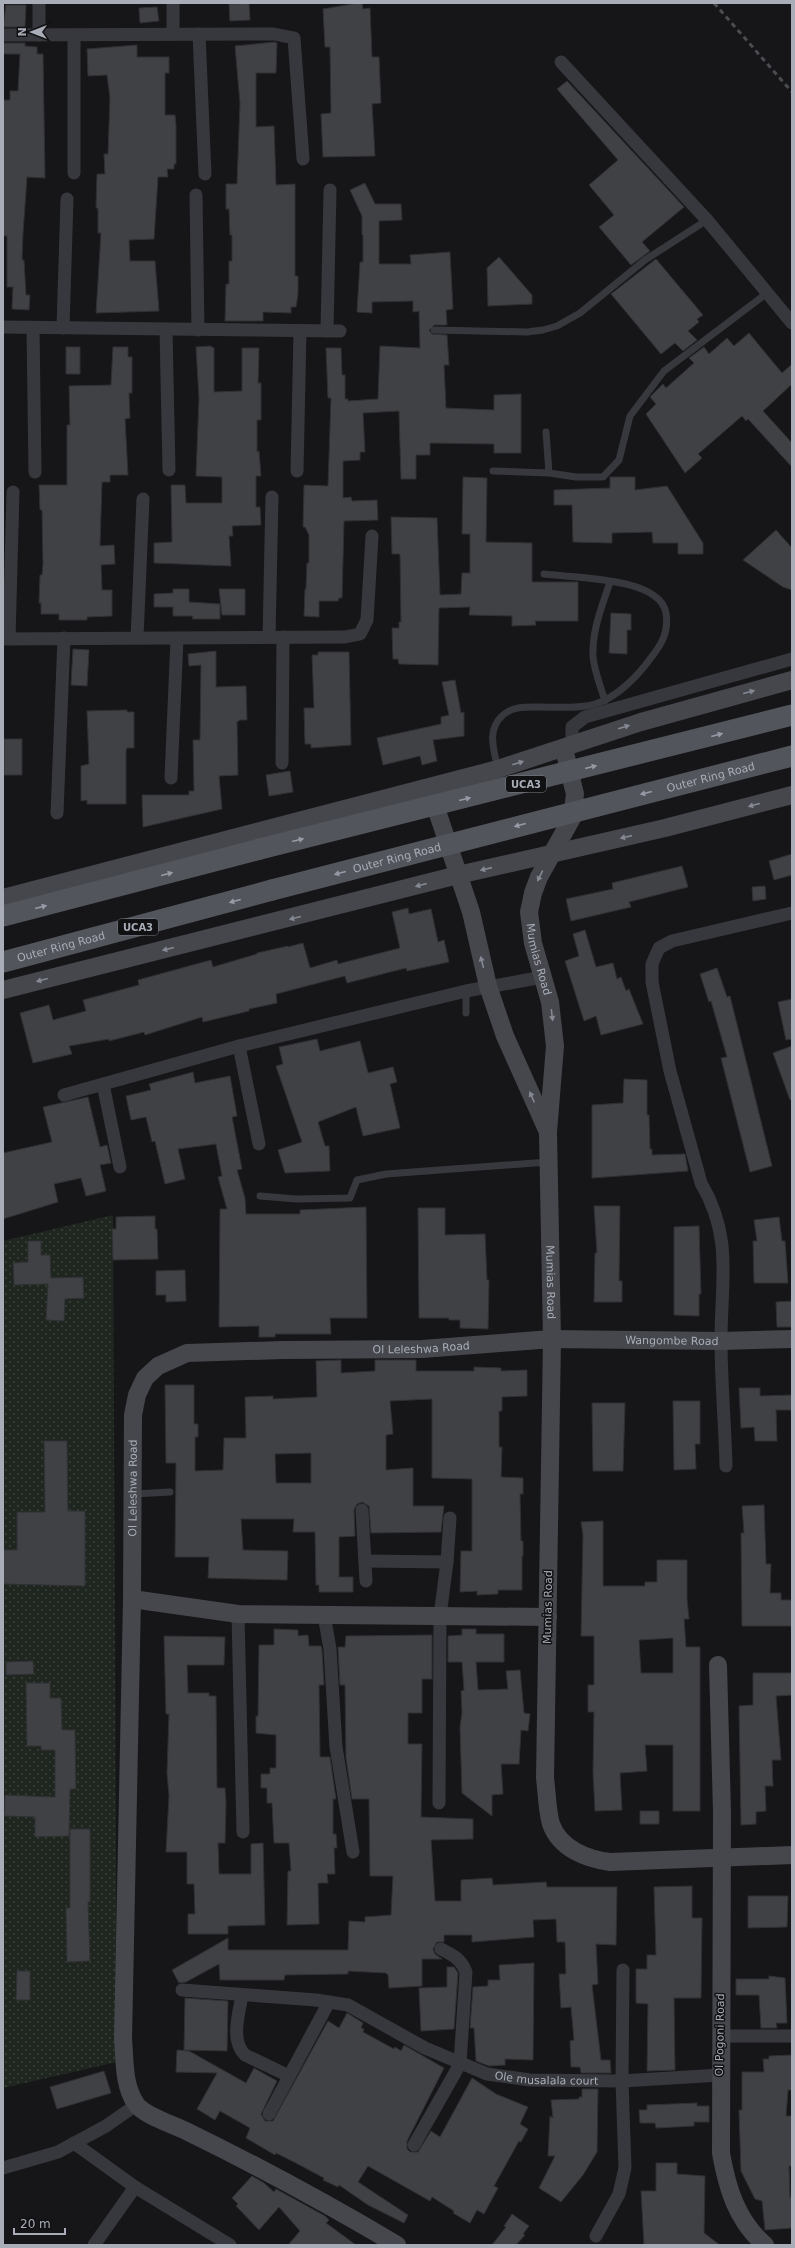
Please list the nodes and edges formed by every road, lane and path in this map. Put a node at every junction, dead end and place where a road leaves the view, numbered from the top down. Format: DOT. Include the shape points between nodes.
graph roads {
  1 [pos="39,3"];
  2 [pos="172,3"];
  3 [pos="173,34"];
  4 [pos="199,34"];
  5 [pos="3,35"];
  6 [pos="39,35"];
  7 [pos="74,35"];
  8 [pos="561,62"];
  9 [pos="303,159"];
  10 [pos="74,173"];
  11 [pos="204,174"];
  12 [pos="330,190"];
  13 [pos="196,195"];
  14 [pos="67,199"];
  15 [pos="707,220"];
  16 [pos="767,293"];
  17 [pos="792,324"];
  18 [pos="3,327"];
  19 [pos="33,328"];
  20 [pos="63,328"];
  21 [pos="166,329"];
  22 [pos="198,330"];
  23 [pos="434,330"];
  24 [pos="300,331"];
  25 [pos="546,432"];
  26 [pos="169,470"];
  27 [pos="297,471"];
  28 [pos="493,471"];
  29 [pos="35,472"];
  30 [pos="549,473"];
  31 [pos="13,492"];
  32 [pos="272,497"];
  33 [pos="143,499"];
  34 [pos="372,536"];
  35 [pos="544,574"];
  36 [pos="610,582"];
  37 [pos="269,637"];
  38 [pos="283,637"];
  39 [pos="6,638"];
  40 [pos="64,638"];
  41 [pos="137,638"];
  42 [pos="177,638"];
  43 [pos="792,659"];
  44 [pos="792,680"];
  45 [pos="605,701"];
  46 [pos="792,716"];
  47 [pos="575,744"];
  48 [pos="792,756"];
  49 [pos="282,763"];
  50 [pos="498,769"];
  51 [pos="172,778"];
  52 [pos="444,783"];
  53 [pos="426,788"];
  54 [pos="792,795"];
  55 [pos="57,813"];
  56 [pos="438,814"];
  57 [pos="552,854"];
  58 [pos="458,875"];
  59 [pos="7,896"];
  60 [pos="792,913"];
  61 [pos="3,916"];
  62 [pos="3,962"];
  63 [pos="543,977"];
  64 [pos="488,986"];
  65 [pos="3,990"];
  66 [pos="466,991"];
  67 [pos="466,1013"];
  68 [pos="239,1046"];
  69 [pos="102,1084"];
  70 [pos="64,1095"];
  71 [pos="548,1132"];
  72 [pos="259,1144"];
  73 [pos="548,1162"];
  74 [pos="120,1167"];
  75 [pos="260,1196"];
  76 [pos="552,1339"];
  77 [pos="792,1339"];
  78 [pos="721,1341"];
  79 [pos="726,1466"];
  80 [pos="170,1492"];
  81 [pos="133,1494"];
  82 [pos="362,1510"];
  83 [pos="450,1518"];
  84 [pos="365,1561"];
  85 [pos="447,1562"];
  86 [pos="366,1580"];
  87 [pos="132,1599"];
  88 [pos="238,1614"];
  89 [pos="324,1615"];
  90 [pos="440,1616"];
  91 [pos="548,1617"];
  92 [pos="718,1665"];
  93 [pos="439,1802"];
  94 [pos="243,1832"];
  95 [pos="353,1852"];
  96 [pos="792,1855"];
  97 [pos="721,1856"];
  98 [pos="441,1949"];
  99 [pos="623,1970"];
  100 [pos="182,1990"];
  101 [pos="242,1995"];
  102 [pos="329,2002"];
  103 [pos="721,2036"];
  104 [pos="792,2036"];
  105 [pos="460,2064"];
  106 [pos="720,2075"];
  107 [pos="289,2076"];
  108 [pos="622,2081"];
  109 [pos="136,2105"];
  110 [pos="269,2114"];
  111 [pos="74,2143"];
  112 [pos="414,2145"];
  113 [pos="3,2168"];
  114 [pos="135,2187"];
  115 [pos="596,2236"];
  116 [pos="94,2245"];
  117 [pos="230,2245"];
  118 [pos="397,2245"];
  119 [pos="765,2245"];
  1 -- 6 [label="street"];
  2 -- 3 [label="street"];
  3 -- 4 [label="street"];
  3 -- 7 [label="street"];
  4 -- 9 [label="street" via="274,34 294,38"];
  4 -- 11 [label="street"];
  5 -- 6 [label="street"];
  6 -- 7 [label="street"];
  7 -- 10 [label="street"];
  8 -- 15 [label="street"];
  12 -- 24 [label="street" via="333,331"];
  13 -- 22 [label="street"];
  14 -- 20 [label="street"];
  15 -- 16 [label="street"];
  15 -- 23 [label="lane" via="645,260 580,314 558,326 527,332"];
  16 -- 17 [label="street"];
  16 -- 30 [label="lane" via="664,371 630,416 619,460 603,477"];
  18 -- 19 [label="street"];
  19 -- 20 [label="street"];
  19 -- 29 [label="street"];
  20 -- 21 [label="street"];
  21 -- 22 [label="street"];
  21 -- 26 [label="street"];
  22 -- 24 [label="street"];
  24 -- 27 [label="street"];
  25 -- 30 [label="lane"];
  28 -- 30 [label="lane"];
  31 -- 39 [label="street"];
  32 -- 37 [label="street"];
  33 -- 41 [label="street"];
  34 -- 38 [label="street" via="367,620 360,634 345,637"];
  35 -- 36 [label="lane"];
  36 -- 45 [label="lane" via="594,637 593,657"];
  36 -- 45 [label="lane" via="634,585 652,592 664,604 668,624 664,641 640,674"];
  37 -- 38 [label="street"];
  37 -- 42 [label="street"];
  38 -- 49 [label="street"];
  39 -- 40 [label="street"];
  40 -- 41 [label="street"];
  40 -- 55 [label="street"];
  41 -- 42 [label="street"];
  42 -- 51 [label="street"];
  43 -- 47 [label="street" via="585,718 572,727 572,741"];
  47 -- 44 [label="main road, UCA3, one-way"];
  45 -- 50 [label="lane" via="578,707 520,707 504,715 494,726 492,740"];
  61 -- 46 [label="main road, UCA3, one-way, bridge"];
  50 -- 47 [label="main road, UCA3, one-way"];
  47 -- 57 [label="main road, Mumias Road" via="572,818"];
  48 -- 62 [label="main road, Outer Ring Road / UCA3, one-way, bridge"];
  50 -- 52 [label="main road, UCA3"];
  52 -- 53 [label="main road, UCA3"];
  52 -- 56 [label="lane" via="433,799"];
  53 -- 56 [label="main road, Mumias Road"];
  53 -- 59 [label="main road, UCA3"];
  54 -- 57 [label="main road, UCA3, one-way"];
  56 -- 58 [label="main road, Mumias Road"];
  57 -- 58 [label="main road, UCA3, one-way"];
  57 -- 63 [label="main road, Mumias Road, one-way" via="539,877 529,912 532,937"];
  64 -- 58 [label="main road, Mumias Road, one-way" via="471,912"];
  58 -- 65 [label="main road, UCA3, one-way"];
  60 -- 78 [label="street" via="672,941 660,948 652,964 652,982 670,1071 701,1183 710,1198 724,1250"];
  63 -- 64 [label="street"];
  63 -- 71 [label="main road, Mumias Road, one-way" via="550,1002 556,1046"];
  64 -- 66 [label="street"];
  71 -- 64 [label="main road, Mumias Road, one-way" via="505,1036"];
  66 -- 67 [label="lane"];
  66 -- 68 [label="street"];
  68 -- 69 [label="street"];
  68 -- 72 [label="street"];
  69 -- 70 [label="street"];
  69 -- 74 [label="street"];
  71 -- 73 [label="main road, Mumias Road"];
  73 -- 75 [label="lane" via="386,1174 357,1180 350,1198 304,1200"];
  73 -- 76 [label="main road, Mumias Road"];
  76 -- 78 [label="main road, Wangombe Road"];
  76 -- 81 [label="main road, Ol Leleshwa Road" via="422,1349 187,1353 158,1366 145,1378 137,1395 133,1415"];
  76 -- 91 [label="main road, Mumias Road"];
  77 -- 78 [label="main road, Wangombe Road"];
  78 -- 79 [label="street"];
  80 -- 81 [label="lane"];
  81 -- 87 [label="main road, Ol Leleshwa Road"];
  82 -- 84 [label="street"];
  83 -- 85 [label="street"];
  84 -- 85 [label="street"];
  84 -- 86 [label="street"];
  85 -- 90 [label="street"];
  87 -- 88 [label="main road"];
  87 -- 109 [label="main road, Ol Leleshwa Road" via="123,2039 127,2081"];
  88 -- 89 [label="main road"];
  88 -- 94 [label="street"];
  89 -- 90 [label="main road"];
  89 -- 95 [label="street" via="330,1649 336,1747"];
  90 -- 91 [label="main road"];
  90 -- 93 [label="street"];
  91 -- 97 [label="main road, Mumias Road" via="545,1778 551,1824 558,1837 568,1847 584,1856 610,1862"];
  92 -- 97 [label="main road, Ol Pogoni Road"];
  96 -- 97 [label="main road, Mumias Road"];
  97 -- 103 [label="main road, Ol Pogoni Road"];
  98 -- 105 [label="street" via="457,1957 463,1963 466,1972"];
  99 -- 108 [label="street"];
  100 -- 101 [label="street, Ole musalala court"];
  101 -- 102 [label="street, Ole musalala court"];
  101 -- 107 [label="street" via="237,2026 240,2050"];
  102 -- 105 [label="street, Ole musalala court" via="348,2005"];
  102 -- 107 [label="street"];
  103 -- 104 [label="street"];
  103 -- 106 [label="main road, Ol Pogoni Road"];
  105 -- 108 [label="street, Ole musalala court" via="487,2074 515,2078"];
  105 -- 112 [label="street"];
  106 -- 108 [label="street, Ole musalala court"];
  106 -- 119 [label="main road, Ol Pogoni Road" via="721,2153 726,2184 744,2222 753,2235"];
  107 -- 110 [label="street"];
  108 -- 115 [label="street" via="625,2168 619,2194"];
  109 -- 111 [label="street" via="106,2126"];
  109 -- 118 [label="main road" via="336,2209"];
  111 -- 113 [label="street" via="58,2152"];
  111 -- 114 [label="street"];
  114 -- 116 [label="street"];
  114 -- 117 [label="street"];
}
